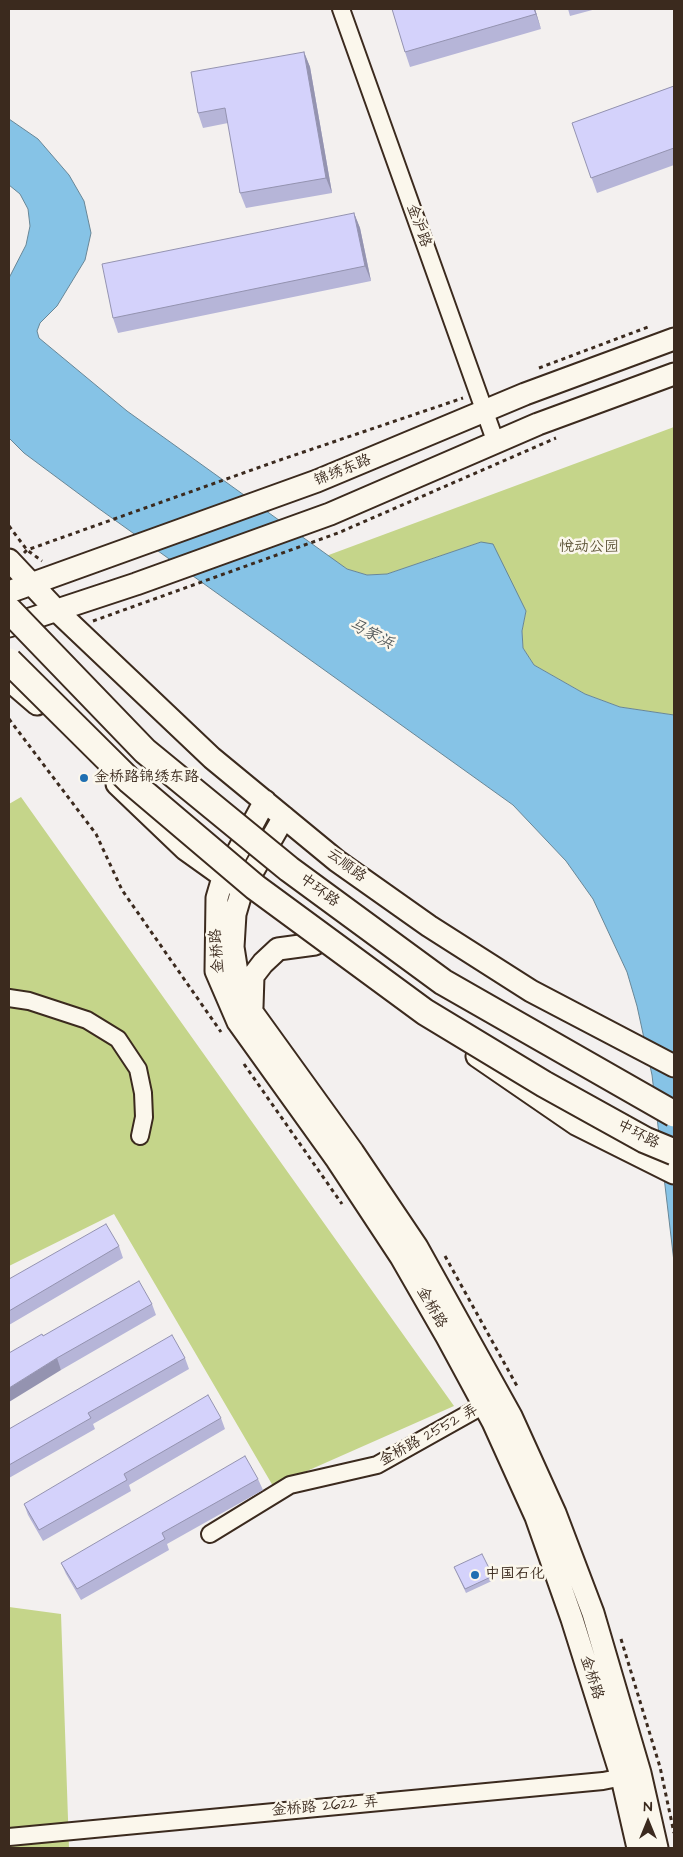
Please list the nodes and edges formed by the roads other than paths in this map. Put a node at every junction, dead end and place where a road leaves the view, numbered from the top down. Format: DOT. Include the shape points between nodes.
graph roads {
  1 [pos="341,9"];
  2 [pos="674,339"];
  3 [pos="674,374"];
  4 [pos="485,412"];
  5 [pos="496,443"];
  6 [pos="18,555"];
  7 [pos="32,584"];
  8 [pos="9,592"];
  9 [pos="9,610"];
  10 [pos="57,611"];
  11 [pos="9,626"];
  12 [pos="9,661"];
  13 [pos="9,680"];
  14 [pos="265,801"];
  15 [pos="284,817"];
  16 [pos="223,876"];
  17 [pos="242,890"];
  18 [pos="315,944"];
  19 [pos="9,998"];
  20 [pos="252,1012"];
  21 [pos="674,1066"];
  22 [pos="674,1114"];
  23 [pos="140,1136"];
  24 [pos="674,1152"];
  25 [pos="674,1173"];
  26 [pos="484,1405"];
  27 [pos="210,1534"];
  28 [pos="631,1776"];
  29 [pos="9,1837"];
  30 [pos="638,1848"];
  31 [pos="658,1848"];
  1 -- 4 [label="street, 金沪路"];
  2 -- 4 [label="main road, 锦绣东路"];
  3 -- 5 [label="main road"];
  4 -- 5 [label="street, 金沪路"];
  4 -- 7 [label="main road, 锦绣东路" via="317,482"];
  5 -- 10 [label="main road" via="334,523"];
  6 -- 7 [label="main road"];
  7 -- 8 [label="main road, 锦绣东路"];
  7 -- 10 [label="main road"];
  9 -- 22 [label="highway, 中环路, bridge" via="145,751 289,870 443,982"];
  10 -- 11 [label="main road"];
  10 -- 14 [label="main road, 云顺路" via="212,758"];
  12 -- 24 [label="highway, 中环路, bridge" via="130,781 255,887 425,1012 544,1084 645,1140"];
  13 -- 16 [label="main road" via="27,693 96,765 185,849"];
  14 -- 15 [label="main road, 云顺路"];
  14 -- 16 [label="main road, 金桥路"];
  15 -- 17 [label="main road, 金桥路"];
  15 -- 21 [label="main road, 云顺路" via="337,861 421,921 531,992"];
  16 -- 17 [label="main road"];
  16 -- 26 [label="main road, 金桥路" via="217,898 216,972 238,1022 337,1160 401,1257"];
  17 -- 18 [label="main road"];
  17 -- 20 [label="main road, 金桥路" via="235,914 233,947 238,979"];
  18 -- 20 [label="main road" via="278,949 263,963 253,976"];
  18 -- 25 [label="main road" via="576,1124"];
  19 -- 23 [label="street" via="29,1001 87,1020 118,1039 138,1069 144,1117"];
  20 -- 28 [label="main road, 金桥路" via="417,1247 511,1416 556,1513 593,1613"];
  26 -- 27 [label="street, 金桥路 2552 弄" via="377,1465 290,1485"];
  26 -- 28 [label="main road, 金桥路" via="536,1517"];
  28 -- 29 [label="street, 金桥路 2622 弄"];
  28 -- 30 [label="main road, 金桥路"];
  28 -- 31 [label="main road, 金桥路"];
}
